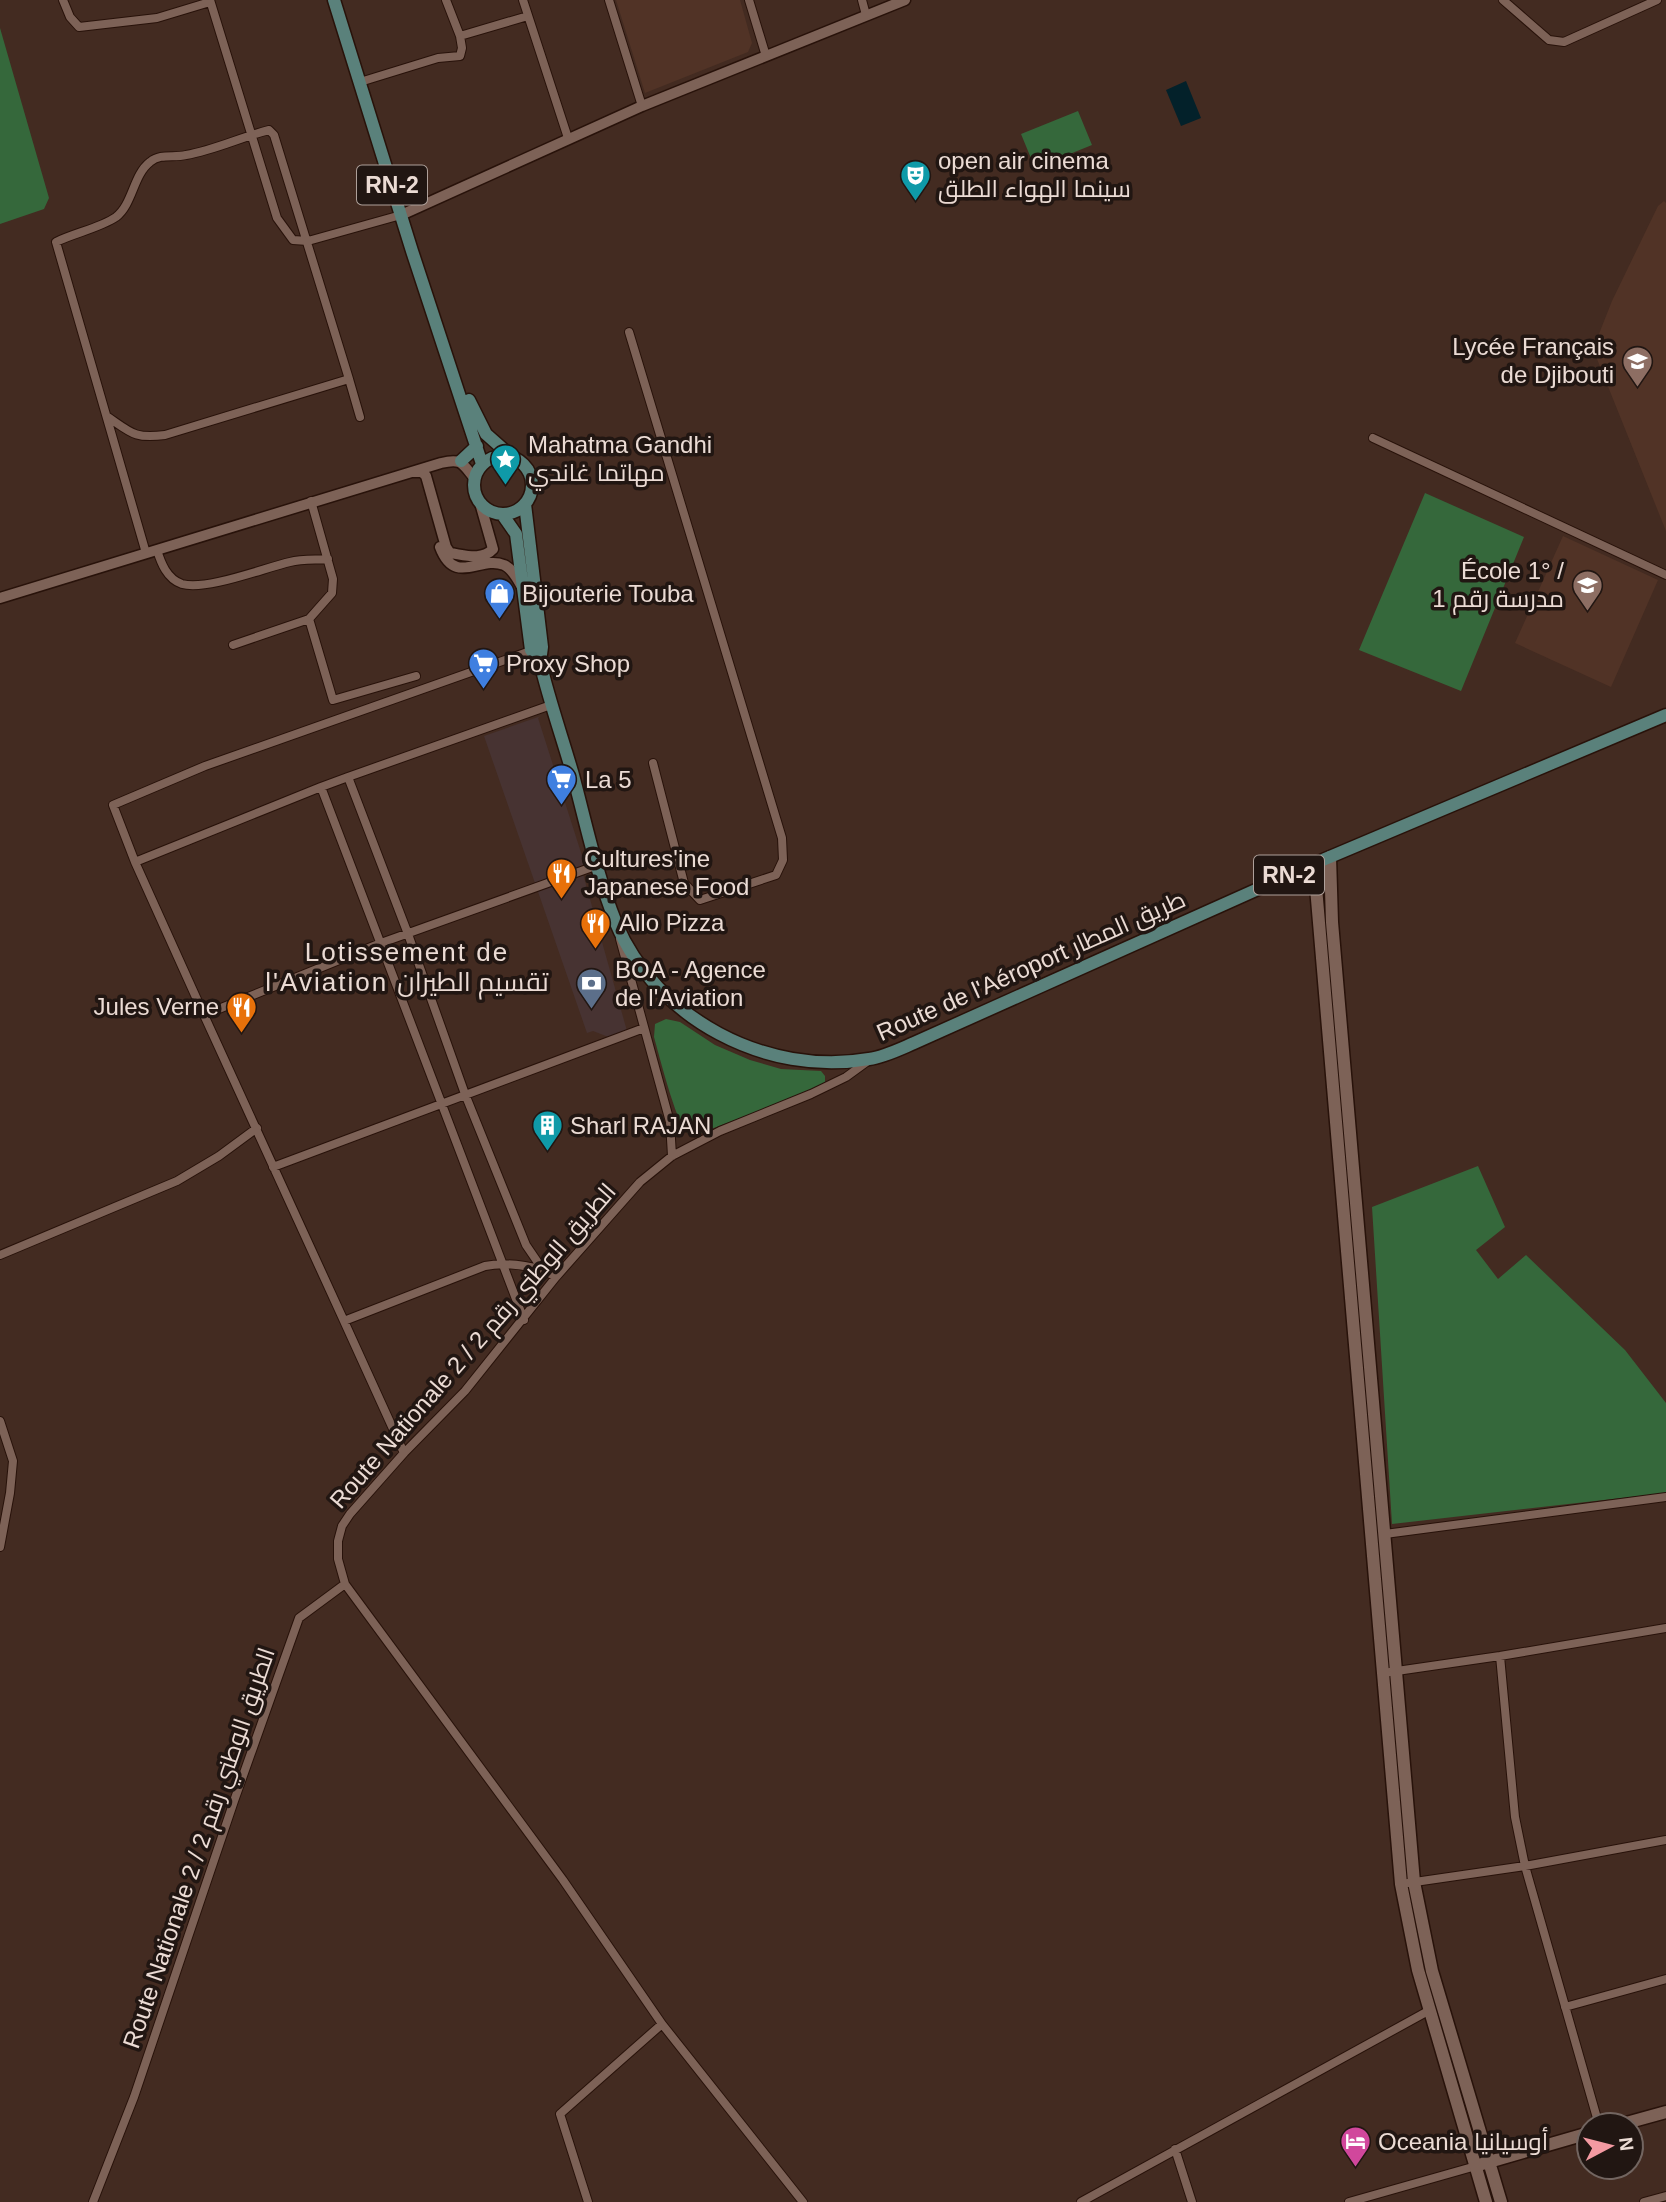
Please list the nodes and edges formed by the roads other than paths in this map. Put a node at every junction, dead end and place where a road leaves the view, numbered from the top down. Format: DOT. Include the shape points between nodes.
graph roads {
  1 [pos="63,0"];
  2 [pos="334,0"];
  3 [pos="446,0"];
  4 [pos="523,0"];
  5 [pos="609,0"];
  6 [pos="749,0"];
  7 [pos="862,0"];
  8 [pos="905,0"];
  9 [pos="1503,0"];
  10 [pos="1657,0"];
  11 [pos="210,1"];
  12 [pos="866,15"];
  13 [pos="528,16"];
  14 [pos="460,36"];
  15 [pos="766,56"];
  16 [pos="360,82"];
  17 [pos="642,106"];
  18 [pos="251,134"];
  19 [pos="568,138"];
  20 [pos="401,215"];
  21 [pos="308,241"];
  22 [pos="629,332"];
  23 [pos="453,369"];
  24 [pos="349,379"];
  25 [pos="108,417"];
  26 [pos="360,417"];
  27 [pos="1373,438"];
  28 [pos="477,446"];
  29 [pos="512,457"];
  30 [pos="461,461"];
  31 [pos="482,464"];
  32 [pos="411,472"];
  33 [pos="475,479"];
  34 [pos="311,501"];
  35 [pos="480,503"];
  36 [pos="525,504"];
  37 [pos="502,514"];
  38 [pos="152,551"];
  39 [pos="328,559"];
  40 [pos="1666,575"];
  41 [pos="522,587"];
  42 [pos="0,598"];
  43 [pos="309,620"];
  44 [pos="233,645"];
  45 [pos="537,648"];
  46 [pos="416,676"];
  47 [pos="551,705"];
  48 [pos="1666,715"];
  49 [pos="653,763"];
  50 [pos="348,777"];
  51 [pos="321,787"];
  52 [pos="1330,857"];
  53 [pos="135,862"];
  54 [pos="1314,864"];
  55 [pos="598,865"];
  56 [pos="617,924"];
  57 [pos="408,934"];
  58 [pos="381,943"];
  59 [pos="204,1016"];
  60 [pos="644,1028"];
  61 [pos="870,1059"];
  62 [pos="465,1094"];
  63 [pos="441,1104"];
  64 [pos="257,1128"];
  65 [pos="671,1156"];
  66 [pos="273,1167"];
  67 [pos="1351,1221"];
  68 [pos="0,1255"];
  69 [pos="501,1264"];
  70 [pos="543,1270"];
  71 [pos="556,1277"];
  72 [pos="524,1320"];
  73 [pos="344,1321"];
  74 [pos="0,1421"];
  75 [pos="404,1453"];
  76 [pos="1666,1497"];
  77 [pos="1385,1534"];
  78 [pos="0,1547"];
  79 [pos="345,1584"];
  80 [pos="1666,1628"];
  81 [pos="1500,1656"];
  82 [pos="1397,1670"];
  83 [pos="1383,1673"];
  84 [pos="1397,1771"];
  85 [pos="1666,1840"];
  86 [pos="1525,1867"];
  87 [pos="1408,1883"];
  88 [pos="1666,1979"];
  89 [pos="1565,2007"];
  90 [pos="1430,2010"];
  91 [pos="662,2024"];
  92 [pos="1595,2111"];
  93 [pos="1666,2112"];
  94 [pos="1645,2118"];
  95 [pos="1575,2137"];
  96 [pos="1175,2149"];
  97 [pos="1490,2162"];
  98 [pos="1476,2166"];
  99 [pos="1666,2196"];
  100 [pos="93,2202"];
  101 [pos="588,2202"];
  102 [pos="803,2202"];
  103 [pos="1081,2202"];
  104 [pos="1192,2202"];
  105 [pos="1349,2202"];
  106 [pos="1486,2202"];
  107 [pos="1501,2202"];
  108 [pos="1644,2202"];
  1 -- 11 [label="street" via="79,27 157,18"];
  2 -- 16 [label="main road, RN-2"];
  3 -- 14 [label="street"];
  4 -- 13 [label="street"];
  5 -- 17 [label="street"];
  6 -- 15 [label="street"];
  7 -- 12 [label="street"];
  8 -- 12 [label="street"];
  9 -- 10 [label="street" via="1555,42"];
  11 -- 18 [label="street"];
  12 -- 15 [label="street"];
  13 -- 14 [label="street"];
  13 -- 19 [label="street"];
  14 -- 16 [label="street" via="460,56 438,58"];
  15 -- 17 [label="street"];
  16 -- 20 [label="main road, RN-2"];
  17 -- 19 [label="street"];
  18 -- 21 [label="street" via="277,218 293,240"];
  18 -- 21 [label="street" via="269,130 275,135"];
  18 -- 25 [label="street" via="206,152 163,155 150,162 117,216 56,242"];
  19 -- 20 [label="street"];
  20 -- 21 [label="street"];
  20 -- 23 [label="main road, RN-2"];
  21 -- 24 [label="street"];
  22 -- 49 [label="street" via="782,838 783,860 776,875 701,900 684,883"];
  23 -- 28 [label="main road, RN-2"];
  23 -- 29 [label="main road, RN-2" via="486,434"];
  24 -- 25 [label="street" via="165,435 130,434"];
  24 -- 26 [label="street"];
  25 -- 38 [label="street"];
  27 -- 40 [label="street"];
  28 -- 30 [label="main road"];
  28 -- 31 [label="main road, RN-2"];
  29 -- 31 [label="main road" via="496,456"];
  29 -- 36 [label="main road, RN-2" via="522,462 530,475 531,490"];
  30 -- 32 [label="street"];
  30 -- 33 [label="street"];
  31 -- 33 [label="main road"];
  32 -- 34 [label="street"];
  32 -- 35 [label="street" via="426,476 450,553 480,557 493,549"];
  32 -- 41 [label="street" via="420,477 441,551 450,564 471,568 501,564"];
  33 -- 35 [label="main road"];
  34 -- 38 [label="street"];
  34 -- 39 [label="street"];
  35 -- 37 [label="main road"];
  36 -- 37 [label="main road"];
  36 -- 45 [label="main road, RN-2"];
  37 -- 41 [label="main road, Route de l'Aéroport طريق المطار / RN-2" via="516,534"];
  38 -- 39 [label="street" via="171,577 182,584 199,585 293,561"];
  38 -- 42 [label="street"];
  39 -- 43 [label="street" via="334,579 332,593"];
  41 -- 45 [label="main road, Route de l'Aéroport طريق المطار / RN-2"];
  43 -- 44 [label="street"];
  43 -- 46 [label="street" via="333,700"];
  45 -- 47 [label="main road, Route de l'Aéroport طريق المطار / RN-2"];
  45 -- 53 [label="street" via="217,762 113,805"];
  47 -- 50 [label="street"];
  47 -- 55 [label="main road, Route de l'Aéroport طريق المطار / RN-2"];
  48 -- 52 [label="main road, Route de l'Aéroport طريق المطار / RN-2"];
  50 -- 51 [label="street"];
  50 -- 57 [label="street"];
  51 -- 53 [label="street"];
  51 -- 58 [label="street"];
  52 -- 54 [label="main road, Route de l'Aéroport طريق المطار / RN-2"];
  52 -- 67 [label="main road"];
  53 -- 59 [label="street"];
  54 -- 61 [label="main road, Route de l'Aéroport طريق المطار / RN-2"];
  54 -- 67 [label="main road"];
  55 -- 56 [label="main road, Route de l'Aéroport طريق المطار / RN-2"];
  55 -- 57 [label="street"];
  56 -- 60 [label="street"];
  56 -- 61 [label="main road, Route de l'Aéroport طريق المطار / RN-2" via="663,993 686,1013 737,1043 794,1059"];
  57 -- 58 [label="street"];
  57 -- 62 [label="street"];
  58 -- 59 [label="street"];
  58 -- 63 [label="street"];
  59 -- 64 [label="street"];
  60 -- 62 [label="street"];
  60 -- 65 [label="street" via="670,1122"];
  61 -- 65 [label="street, Route Nationale 2 / الطريق الوطني رقم 2" via="846,1077"];
  62 -- 63 [label="street"];
  62 -- 70 [label="street" via="526,1245"];
  63 -- 66 [label="street"];
  63 -- 69 [label="street"];
  64 -- 66 [label="street"];
  64 -- 68 [label="street" via="177,1181"];
  65 -- 71 [label="street, Route Nationale 2 / الطريق الوطني رقم 2" via="640,1182"];
  66 -- 73 [label="street"];
  67 -- 77 [label="main road"];
  67 -- 83 [label="main road"];
  69 -- 70 [label="street"];
  69 -- 72 [label="street"];
  69 -- 73 [label="street" via="485,1266"];
  70 -- 71 [label="street"];
  71 -- 72 [label="street, Route Nationale 2 / الطريق الوطني رقم 2"];
  72 -- 75 [label="street, Route Nationale 2 / الطريق الوطني رقم 2" via="465,1391"];
  73 -- 75 [label="street"];
  74 -- 78 [label="street" via="13,1461"];
  75 -- 79 [label="street, Route Nationale 2 / الطريق الوطني رقم 2" via="342,1526 338,1559"];
  76 -- 77 [label="street"];
  77 -- 82 [label="main road"];
  79 -- 91 [label="street" via="563,1880"];
  79 -- 100 [label="street, Route Nationale 2 / الطريق الوطني رقم 2" via="299,1618 134,2097"];
  80 -- 81 [label="street"];
  81 -- 82 [label="street"];
  81 -- 86 [label="street" via="1515,1817"];
  82 -- 83 [label="street"];
  82 -- 84 [label="main road"];
  83 -- 84 [label="main road"];
  84 -- 87 [label="main road"];
  85 -- 86 [label="street"];
  86 -- 87 [label="street"];
  86 -- 89 [label="street"];
  87 -- 90 [label="main road" via="1411,1941"];
  87 -- 97 [label="main road"];
  88 -- 89 [label="street"];
  89 -- 92 [label="street"];
  90 -- 96 [label="street"];
  90 -- 98 [label="main road"];
  91 -- 101 [label="street" via="560,2114"];
  91 -- 102 [label="street"];
  93 -- 94 [label="main road"];
  95 -- 97 [label="main road"];
  96 -- 103 [label="street"];
  96 -- 104 [label="street"];
  97 -- 98 [label="main road"];
  97 -- 107 [label="main road"];
  98 -- 105 [label="street"];
  98 -- 106 [label="main road"];
  99 -- 108 [label="street"];
}
